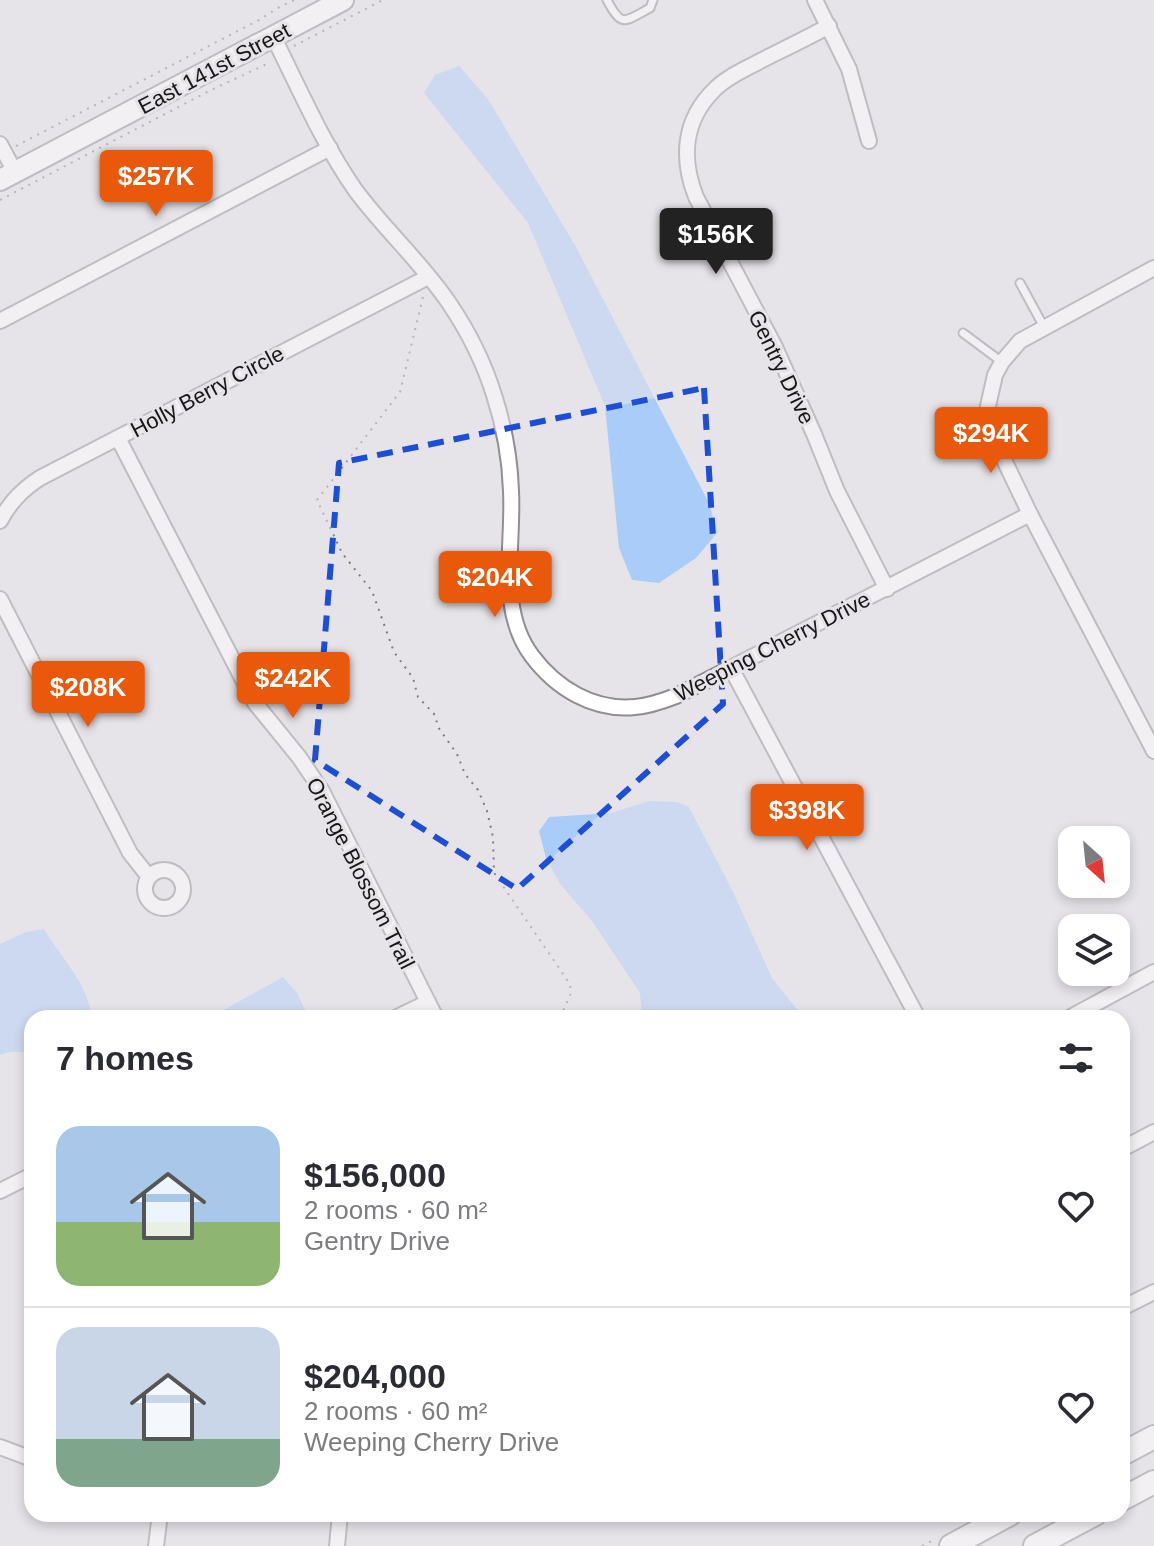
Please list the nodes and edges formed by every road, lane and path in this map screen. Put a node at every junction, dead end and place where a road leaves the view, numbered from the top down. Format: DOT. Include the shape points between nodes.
graph roads {
  1 [pos="295,0"];
  2 [pos="343,0"];
  3 [pos="383,0"];
  4 [pos="607,0"];
  5 [pos="653,0"];
  6 [pos="815,0"];
  7 [pos="829,26"];
  8 [pos="277,44"];
  9 [pos="869,141"];
  10 [pos="2,148"];
  11 [pos="330,148"];
  12 [pos="8,176"];
  13 [pos="0,200"];
  14 [pos="1154,268"];
  15 [pos="428,277"];
  16 [pos="1020,283"];
  17 [pos="0,321"];
  18 [pos="1044,327"];
  19 [pos="963,333"];
  20 [pos="1002,362"];
  21 [pos="118,438"];
  22 [pos="1030,514"];
  23 [pos="0,521"];
  24 [pos="887,589"];
  25 [pos="0,599"];
  26 [pos="731,668"];
  27 [pos="1154,751"];
  28 [pos="149,877"];
  29 [pos="1154,972"];
  30 [pos="428,1002"];
  31 [pos="412,1010"];
  32 [pos="432,1010"];
  33 [pos="564,1010"];
  34 [pos="914,1010"];
  35 [pos="1084,1010"];
  36 [pos="1154,1132"];
  37 [pos="1130,1145"];
  38 [pos="24,1180"];
  39 [pos="0,1191"];
  40 [pos="1154,1292"];
  41 [pos="1130,1304"];
  42 [pos="1154,1437"];
  43 [pos="0,1447"];
  44 [pos="1130,1450"];
  45 [pos="24,1456"];
  46 [pos="1154,1482"];
  47 [pos="1130,1495"];
  48 [pos="159,1522"];
  49 [pos="339,1522"];
  50 [pos="995,1522"];
  51 [pos="1080,1522"];
  52 [pos="156,1546"];
  53 [pos="337,1546"];
  54 [pos="951,1546"];
  55 [pos="1035,1546"];
  1 -- 10 [label="path"];
  2 -- 8 [label="street, East 141st Street"];
  3 -- 8 [label="path"];
  4 -- 5 [label="lane" via="616,17 627,20 650,8"];
  6 -- 7 [label="street"];
  7 -- 9 [label="street" via="849,69"];
  7 -- 24 [label="street, Gentry Drive" via="716,87 697,113 686,157 696,197 775,347 837,491"];
  8 -- 11 [label="street, Weeping Cherry Drive"];
  8 -- 12 [label="street, East 141st Street"];
  8 -- 13 [label="path" via="266,66"];
  10 -- 12 [label="street"];
  11 -- 15 [label="street, Weeping Cherry Drive" via="369,208"];
  11 -- 17 [label="street"];
  14 -- 18 [label="street"];
  15 -- 21 [label="street, Holly Berry Circle"];
  15 -- 26 [label="street, Weeping Cherry Drive" via="468,335 503,425 511,491 510,593 528,652 564,688 583,699 619,707 676,696"];
  15 -- 33 [label="path" via="400,392 317,500 342,553 372,591 394,652 413,678 418,697 435,715 478,790 493,837 494,873 570,984"];
  16 -- 18 [label="lane"];
  18 -- 20 [label="street" via="1020,341"];
  19 -- 20 [label="lane"];
  20 -- 22 [label="street" via="991,389 988,420"];
  21 -- 23 [label="street, Holly Berry Circle" via="30,485"];
  21 -- 30 [label="street, Orange Blossom Trail" via="255,703 322,791"];
  22 -- 24 [label="street, Weeping Cherry Drive"];
  22 -- 27 [label="street"];
  24 -- 26 [label="street, Weeping Cherry Drive"];
  25 -- 28 [label="street" via="130,853"];
  26 -- 34 [label="street"];
  29 -- 35 [label="street"];
  30 -- 31 [label="street"];
  30 -- 32 [label="street, Orange Blossom Trail"];
  36 -- 37 [label="street"];
  38 -- 39 [label="street"];
  40 -- 41 [label="street"];
  42 -- 44 [label="main road"];
  43 -- 45 [label="street"];
  46 -- 47 [label="main road"];
  48 -- 52 [label="street"];
  49 -- 53 [label="street"];
  50 -- 54 [label="main road"];
  51 -- 55 [label="main road"];
}
